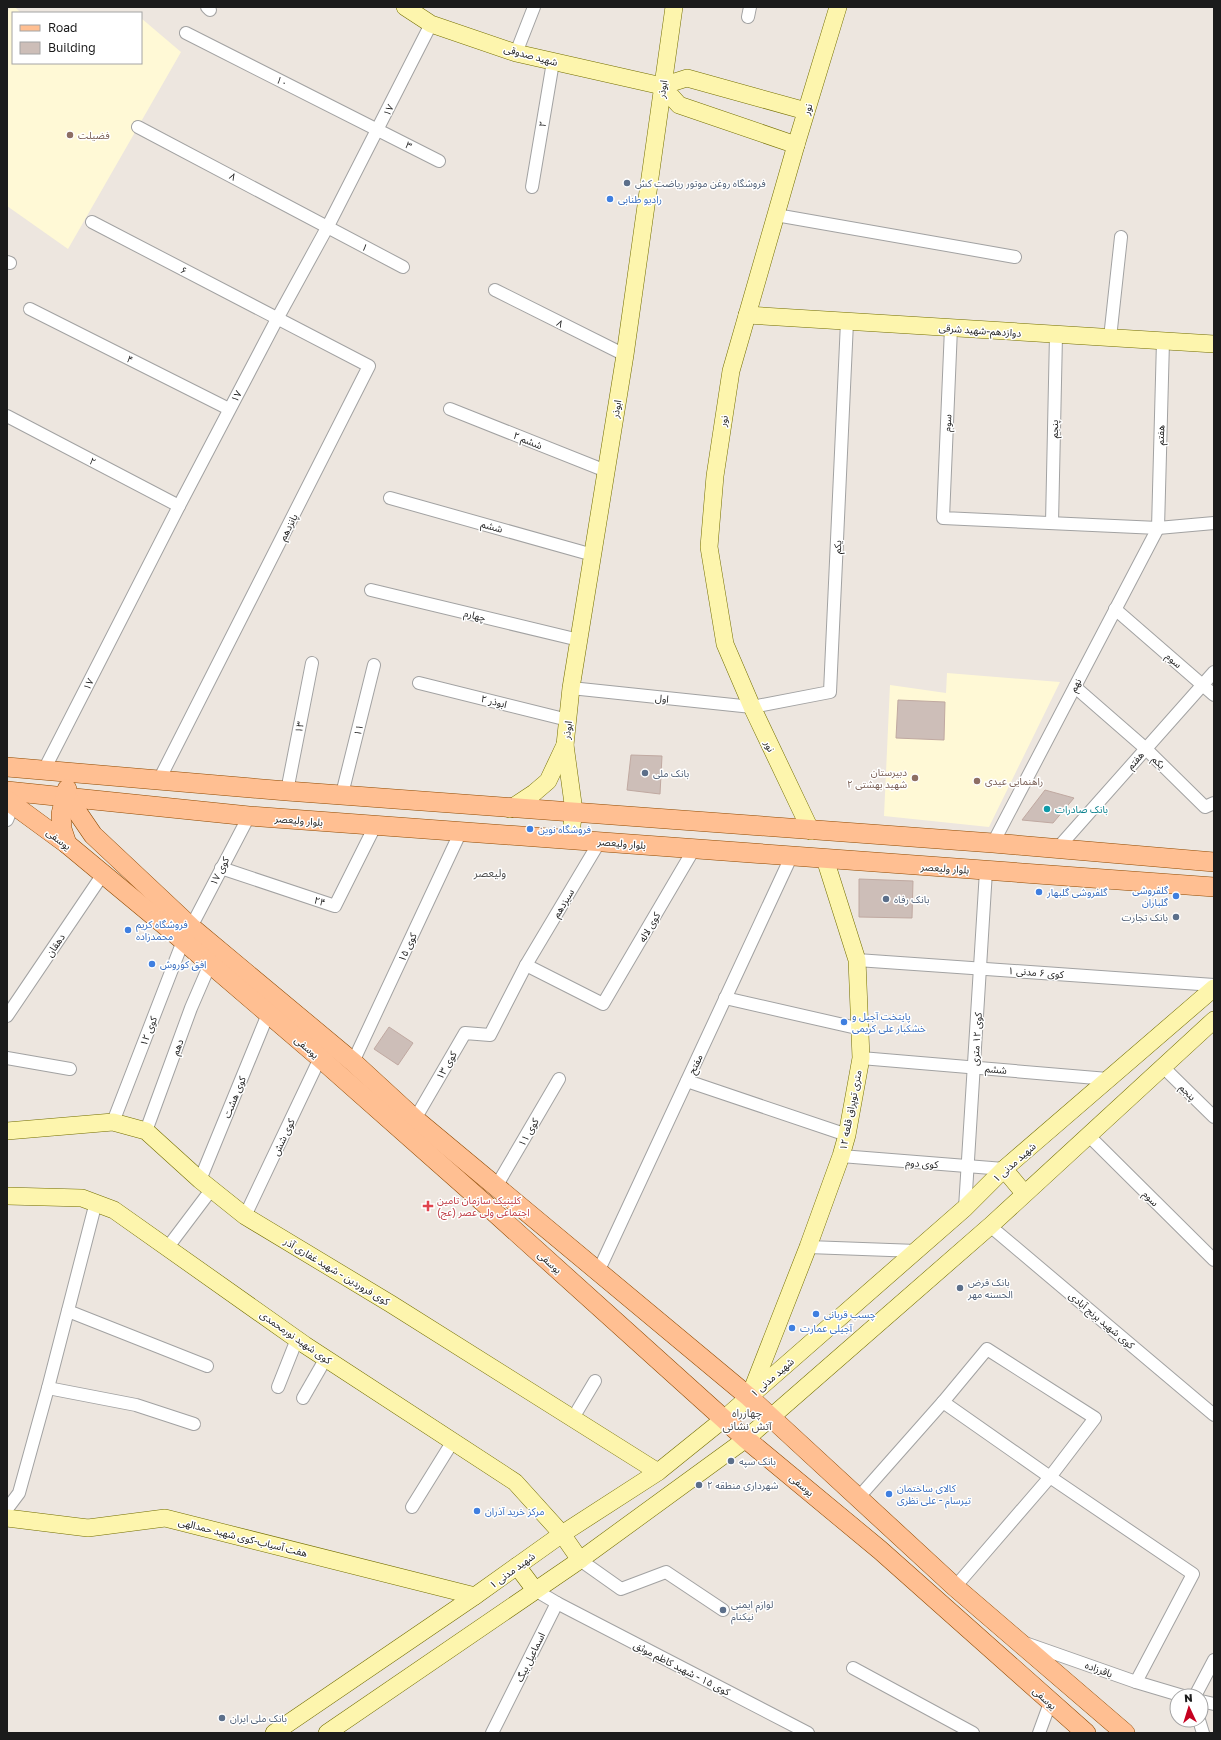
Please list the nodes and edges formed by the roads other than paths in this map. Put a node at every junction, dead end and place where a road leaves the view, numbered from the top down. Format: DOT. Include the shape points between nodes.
graph roads {
  1 [pos="405,7"];
  2 [pos="534,7"];
  3 [pos="674,7"];
  4 [pos="838,7"];
  5 [pos="431,24"];
  6 [pos="186,33"];
  7 [pos="516,53"];
  8 [pos="553,62"];
  9 [pos="662,86"];
  10 [pos="806,111"];
  11 [pos="138,127"];
  12 [pos="378,129"];
  13 [pos="796,145"];
  14 [pos="439,161"];
  15 [pos="532,187"];
  16 [pos="776,215"];
  17 [pos="92,222"];
  18 [pos="328,226"];
  19 [pos="1121,237"];
  20 [pos="1015,257"];
  21 [pos="403,267"];
  22 [pos="495,290"];
  23 [pos="30,309"];
  24 [pos="747,315"];
  25 [pos="277,319"];
  26 [pos="847,322"];
  27 [pos="952,328"];
  28 [pos="1056,335"];
  29 [pos="1110,338"];
  30 [pos="1163,341"];
  31 [pos="1214,344"];
  32 [pos="625,355"];
  33 [pos="229,409"];
  34 [pos="450,409"];
  35 [pos="7,416"];
  36 [pos="606,471"];
  37 [pos="390,498"];
  38 [pos="179,506"];
  39 [pos="1214,522"];
  40 [pos="1052,523"];
  41 [pos="1158,528"];
  42 [pos="593,555"];
  43 [pos="371,590"];
  44 [pos="1116,609"];
  45 [pos="579,640"];
  46 [pos="312,663"];
  47 [pos="374,665"];
  48 [pos="1214,672"];
  49 [pos="419,682"];
  50 [pos="1203,684"];
  51 [pos="1075,687"];
  52 [pos="572,688"];
  53 [pos="1214,695"];
  54 [pos="752,707"];
  55 [pos="568,720"];
  56 [pos="565,745"];
  57 [pos="1145,748"];
  58 [pos="10,765"];
  59 [pos="44,770"];
  60 [pos="69,773"];
  61 [pos="159,780"];
  62 [pos="286,791"];
  63 [pos="342,794"];
  64 [pos="67,797"];
  65 [pos="9,804"];
  66 [pos="1210,805"];
  67 [pos="510,809"];
  68 [pos="574,812"];
  69 [pos="249,816"];
  70 [pos="375,826"];
  71 [pos="462,831"];
  72 [pos="811,831"];
  73 [pos="570,838"];
  74 [pos="600,841"];
  75 [pos="993,843"];
  76 [pos="67,844"];
  77 [pos="694,849"];
  78 [pos="1057,849"];
  79 [pos="791,857"];
  80 [pos="825,859"];
  81 [pos="1214,862"];
  82 [pos="221,868"];
  83 [pos="986,871"];
  84 [pos="103,874"];
  85 [pos="1214,887"];
  86 [pos="187,934"];
  87 [pos="857,960"];
  88 [pos="210,964"];
  89 [pos="526,965"];
  90 [pos="980,968"];
  91 [pos="1214,985"];
  92 [pos="1214,988"];
  93 [pos="725,998"];
  94 [pos="268,1014"];
  95 [pos="7,1016"];
  96 [pos="1214,1020"];
  97 [pos="861,1029"];
  98 [pos="490,1035"];
  99 [pos="7,1058"];
  100 [pos="320,1058"];
  101 [pos="861,1058"];
  102 [pos="353,1062"];
  103 [pos="1163,1067"];
  104 [pos="974,1068"];
  105 [pos="70,1069"];
  106 [pos="559,1079"];
  107 [pos="1108,1079"];
  108 [pos="687,1081"];
  109 [pos="1214,1117"];
  110 [pos="415,1118"];
  111 [pos="113,1122"];
  112 [pos="7,1131"];
  113 [pos="146,1131"];
  114 [pos="847,1135"];
  115 [pos="1088,1136"];
  116 [pos="841,1156"];
  117 [pos="968,1166"];
  118 [pos="1004,1169"];
  119 [pos="206,1185"];
  120 [pos="497,1185"];
  121 [pos="1024,1193"];
  122 [pos="7,1196"];
  123 [pos="96,1202"];
  124 [pos="484,1203"];
  125 [pos="965,1208"];
  126 [pos="245,1216"];
  127 [pos="990,1226"];
  128 [pos="168,1247"];
  129 [pos="808,1247"];
  130 [pos="917,1251"];
  131 [pos="1214,1260"];
  132 [pos="598,1272"];
  133 [pos="68,1311"];
  134 [pos="297,1339"];
  135 [pos="326,1358"];
  136 [pos="207,1366"];
  137 [pos="596,1381"];
  138 [pos="278,1387"];
  139 [pos="48,1388"];
  140 [pos="749,1397"];
  141 [pos="303,1398"];
  142 [pos="943,1402"];
  143 [pos="1214,1415"];
  144 [pos="770,1416"];
  145 [pos="573,1418"];
  146 [pos="725,1418"];
  147 [pos="194,1424"];
  148 [pos="746,1439"];
  149 [pos="453,1441"];
  150 [pos="658,1472"];
  151 [pos="1050,1477"];
  152 [pos="859,1497"];
  153 [pos="412,1507"];
  154 [pos="7,1509"];
  155 [pos="7,1518"];
  156 [pos="896,1532"];
  157 [pos="562,1534"];
  158 [pos="880,1550"];
  159 [pos="580,1560"];
  160 [pos="517,1566"];
  161 [pos="955,1587"];
  162 [pos="535,1590"];
  163 [pos="476,1596"];
  164 [pos="557,1603"];
  165 [pos="723,1610"];
  166 [pos="1015,1640"];
  167 [pos="1214,1660"];
  168 [pos="853,1668"];
  169 [pos="1136,1682"];
  170 [pos="1200,1688"];
  171 [pos="1169,1692"];
  172 [pos="1050,1703"];
  173 [pos="274,1733"];
  174 [pos="327,1733"];
  175 [pos="492,1733"];
  176 [pos="808,1733"];
  177 [pos="973,1733"];
  178 [pos="1039,1733"];
  179 [pos="1086,1733"];
  180 [pos="1125,1733"];
  1 -- 5 [label="street, شهید صدوقی"];
  2 -- 7 [label="street"];
  3 -- 9 [label="street, ابوذر"];
  4 -- 10 [label="street, نور"];
  5 -- 7 [label="street, شهید صدوقی"];
  5 -- 12 [label="street, ۱۷"];
  6 -- 12 [label="street, ۱۰"];
  7 -- 8 [label="street, شهید صدوقی"];
  8 -- 9 [label="street, شهید صدوقی"];
  8 -- 15 [label="street, ۲"];
  9 -- 10 [label="street" via="687,78"];
  9 -- 13 [label="street" via="679,105"];
  9 -- 32 [label="street, ابوذر"];
  10 -- 13 [label="street, نور"];
  11 -- 18 [label="street, ۸"];
  12 -- 14 [label="street, ۳"];
  12 -- 18 [label="street, ۱۷"];
  13 -- 16 [label="street, نور"];
  16 -- 20 [label="street"];
  16 -- 24 [label="street, نور"];
  17 -- 25 [label="street, ۶"];
  18 -- 21 [label="street, ۱"];
  18 -- 25 [label="street, ۱۷"];
  19 -- 29 [label="street"];
  22 -- 32 [label="street, ۸"];
  23 -- 33 [label="street, ۴"];
  24 -- 26 [label="street, دوازدهم-شهید شرقی"];
  24 -- 54 [label="street, نور" via="731,371 715,476 710,547 725,644"];
  25 -- 33 [label="street, ۱۷"];
  25 -- 61 [label="street, پانزدهم" via="369,366"];
  26 -- 27 [label="street, دوازدهم-شهید شرقی"];
  26 -- 54 [label="street, یکم" via="830,692"];
  27 -- 28 [label="street, دوازدهم-شهید شرقی"];
  27 -- 40 [label="street, سوم" via="943,518"];
  28 -- 29 [label="street, دوازدهم-شهید شرقی"];
  28 -- 40 [label="street, پنجم"];
  29 -- 30 [label="street, دوازدهم-شهید شرقی"];
  30 -- 31 [label="street, دوازدهم-شهید شرقی"];
  30 -- 41 [label="street, هفتم"];
  32 -- 36 [label="street, ابوذر"];
  33 -- 38 [label="street, ۱۷"];
  34 -- 36 [label="street, ششم ۲"];
  35 -- 38 [label="street, ۲"];
  36 -- 42 [label="street, ابوذر"];
  37 -- 42 [label="street, ششم"];
  38 -- 59 [label="street, ۱۷"];
  39 -- 41 [label="street"];
  40 -- 41 [label="street"];
  41 -- 44 [label="street, نهم"];
  42 -- 45 [label="street, ابوذر"];
  43 -- 45 [label="street, چهارم"];
  44 -- 50 [label="street, سوم"];
  44 -- 51 [label="street, نهم"];
  45 -- 52 [label="street, ابوذر"];
  46 -- 62 [label="street, ۱۳"];
  47 -- 63 [label="street, ۱۱"];
  48 -- 50 [label="street, هفتم"];
  49 -- 55 [label="street, ۲ ابوذر"];
  50 -- 53 [label="street, سوم"];
  50 -- 57 [label="street, هفتم"];
  51 -- 57 [label="street, یکم"];
  51 -- 75 [label="street, نهم"];
  52 -- 54 [label="street, اول"];
  52 -- 55 [label="street, ابوذر"];
  54 -- 72 [label="street, نور"];
  55 -- 56 [label="street, ابوذر"];
  56 -- 67 [label="street" via="548,781 534,794"];
  56 -- 68 [label="street, ابوذر"];
  57 -- 66 [label="street, یکم"];
  57 -- 78 [label="street, هفتم"];
  58 -- 59 [label="main road"];
  59 -- 60 [label="main road"];
  60 -- 61 [label="main road"];
  60 -- 64 [label="main road"];
  61 -- 62 [label="main road"];
  62 -- 63 [label="main road"];
  63 -- 67 [label="main road"];
  64 -- 65 [label="main road, بلوار ولیعصر"];
  64 -- 69 [label="main road, بلوار ولیعصر"];
  64 -- 76 [label="main road" via="61,814"];
  64 -- 86 [label="main road, یوسفی" via="93,835"];
  65 -- 76 [label="main road, یوسفی"];
  67 -- 68 [label="main road"];
  68 -- 72 [label="main road"];
  68 -- 73 [label="street, ابوذر"];
  69 -- 70 [label="main road, بلوار ولیعصر"];
  69 -- 82 [label="street, کوی ۱۷"];
  70 -- 71 [label="main road, بلوار ولیعصر"];
  70 -- 82 [label="street, ۲۴" via="335,906"];
  71 -- 73 [label="main road, بلوار ولیعصر"];
  71 -- 102 [label="street, کوی ۱۵"];
  72 -- 75 [label="main road"];
  72 -- 80 [label="main road"];
  73 -- 74 [label="main road, بلوار ولیعصر"];
  74 -- 77 [label="main road, بلوار ولیعصر"];
  74 -- 89 [label="street, سیزدهم"];
  75 -- 78 [label="main road"];
  76 -- 84 [label="main road, یوسفی"];
  77 -- 79 [label="main road, بلوار ولیعصر"];
  77 -- 89 [label="street, کوی لاله" via="603,1004"];
  78 -- 81 [label="main road"];
  79 -- 80 [label="main road, بلوار ولیعصر"];
  79 -- 93 [label="street, مفتح"];
  80 -- 83 [label="main road, بلوار ولیعصر"];
  80 -- 87 [label="street, ۱۲ متری توپراق قلعه"];
  82 -- 86 [label="street, کوی ۱۷"];
  83 -- 85 [label="main road, بلوار ولیعصر"];
  83 -- 90 [label="street, کوی ۱۲ متری"];
  84 -- 86 [label="main road, یوسفی"];
  84 -- 95 [label="street, دهقان"];
  86 -- 88 [label="main road, یوسفی"];
  86 -- 102 [label="main road, یوسفی"];
  86 -- 111 [label="street, کوی ۱۲"];
  87 -- 90 [label="street, کوی ۶ مدنی ۱"];
  87 -- 97 [label="street, ۱۲ متری توپراق قلعه"];
  88 -- 94 [label="main road, یوسفی"];
  88 -- 113 [label="street, دهم"];
  89 -- 98 [label="street, سیزدهم"];
  90 -- 91 [label="street, کوی ۶ مدنی ۱"];
  90 -- 104 [label="street, کوی ۱۲ متری"];
  92 -- 107 [label="street, شهید مدنی ۱"];
  93 -- 97 [label="street"];
  93 -- 108 [label="street, مفتح"];
  94 -- 100 [label="main road, یوسفی"];
  94 -- 119 [label="street, کوی هشت"];
  96 -- 103 [label="street"];
  97 -- 101 [label="street, ۱۲ متری توپراق قلعه"];
  98 -- 110 [label="street, کوی ۱۳" via="465,1033"];
  99 -- 105 [label="street"];
  100 -- 124 [label="main road, یوسفی"];
  100 -- 126 [label="street, کوی شش"];
  101 -- 104 [label="street, ششم"];
  101 -- 114 [label="street, ۱۲ متری توپراق قلعه"];
  102 -- 110 [label="main road, یوسفی"];
  103 -- 109 [label="street, پنجم"];
  103 -- 115 [label="street"];
  104 -- 107 [label="street, ششم"];
  104 -- 117 [label="street, کوی ۱۲ متری"];
  106 -- 120 [label="street, کوی ۱۱"];
  107 -- 118 [label="street, شهید مدنی ۱"];
  108 -- 114 [label="street"];
  108 -- 132 [label="street, مفتح"];
  110 -- 120 [label="main road, یوسفی"];
  111 -- 112 [label="street, کوی فروردین - شهید غفاری آذر"];
  111 -- 113 [label="street, کوی فروردین - شهید غفاری آذر"];
  113 -- 119 [label="street, کوی فروردین - شهید غفاری آذر"];
  114 -- 116 [label="street, ۱۲ متری توپراق قلعه"];
  115 -- 121 [label="street"];
  115 -- 131 [label="street, سوم"];
  116 -- 117 [label="street, کوی دوم"];
  116 -- 129 [label="street, ۱۲ متری توپراق قلعه"];
  117 -- 118 [label="street, کوی دوم"];
  117 -- 125 [label="street, کوی ۱۲ متری"];
  118 -- 121 [label="street"];
  118 -- 125 [label="street, شهید مدنی ۱"];
  119 -- 126 [label="street, کوی فروردین - شهید غفاری آذر"];
  119 -- 128 [label="street, کوی هشت"];
  120 -- 124 [label="main road"];
  120 -- 132 [label="main road, یوسفی"];
  121 -- 127 [label="street"];
  122 -- 123 [label="street, کوی شهید نورمحمدی" via="82,1198"];
  123 -- 128 [label="street, کوی شهید نورمحمدی" via="114,1210"];
  123 -- 133 [label="street"];
  124 -- 146 [label="main road, یوسفی"];
  125 -- 130 [label="street, شهید مدنی ۱"];
  126 -- 145 [label="street, کوی فروردین - شهید غفاری آذر"];
  127 -- 143 [label="street, کوی شهید برنج آبادی"];
  127 -- 144 [label="street"];
  128 -- 134 [label="street, کوی شهید نورمحمدی"];
  129 -- 130 [label="street"];
  129 -- 140 [label="street, ۱۲ متری توپراق قلعه"];
  130 -- 140 [label="street, شهید مدنی ۱"];
  132 -- 140 [label="main road, یوسفی"];
  133 -- 136 [label="street"];
  133 -- 139 [label="street"];
  134 -- 135 [label="street, کوی شهید نورمحمدی"];
  134 -- 138 [label="street"];
  135 -- 141 [label="street"];
  135 -- 149 [label="street, کوی شهید نورمحمدی"];
  137 -- 145 [label="street"];
  139 -- 147 [label="street" via="136,1405"];
  139 -- 154 [label="street" via="19,1493"];
  140 -- 144 [label="main road, یوسفی"];
  140 -- 146 [label="street, شهید مدنی ۱"];
  142 -- 151 [label="street"];
  142 -- 151 [label="street" via="987,1349 1095,1418"];
  142 -- 152 [label="street"];
  144 -- 148 [label="street"];
  144 -- 152 [label="main road, یوسفی"];
  145 -- 150 [label="street, کوی فروردین - شهید غفاری آذر"];
  146 -- 148 [label="main road, یوسفی"];
  146 -- 150 [label="street, شهید مدنی ۱"];
  148 -- 158 [label="main road, یوسفی"];
  148 -- 159 [label="street"];
  149 -- 153 [label="street"];
  149 -- 157 [label="street, کوی شهید نورمحمدی" via="515,1482"];
  150 -- 157 [label="street, شهید مدنی ۱"];
  151 -- 161 [label="street"];
  151 -- 169 [label="street" via="1193,1574"];
  152 -- 156 [label="main road, یوسفی"];
  155 -- 163 [label="street, هفت آسیاب-کوی شهید حمدالهی" via="88,1528 165,1518"];
  156 -- 158 [label="main road"];
  156 -- 161 [label="main road, یوسفی"];
  157 -- 159 [label="street, کوی شهید نورمحمدی"];
  157 -- 160 [label="street, شهید مدنی ۱"];
  158 -- 172 [label="main road, یوسفی"];
  159 -- 162 [label="street"];
  159 -- 165 [label="street" via="621,1589 666,1572"];
  160 -- 162 [label="street"];
  160 -- 163 [label="street, شهید مدنی ۱"];
  161 -- 166 [label="main road, یوسفی"];
  162 -- 164 [label="street"];
  162 -- 174 [label="street"];
  163 -- 173 [label="street, شهید مدنی ۱"];
  164 -- 175 [label="street, اسماعیل بیگ"];
  164 -- 176 [label="street, کوی ۱۵ - شهید کاظم موثق"];
  166 -- 169 [label="street, باقرزاده"];
  166 -- 180 [label="main road, یوسفی"];
  167 -- 170 [label="street"];
  168 -- 177 [label="street"];
  169 -- 171 [label="street, باقرزاده"];
  172 -- 178 [label="street"];
  172 -- 179 [label="main road, یوسفی"];
}
